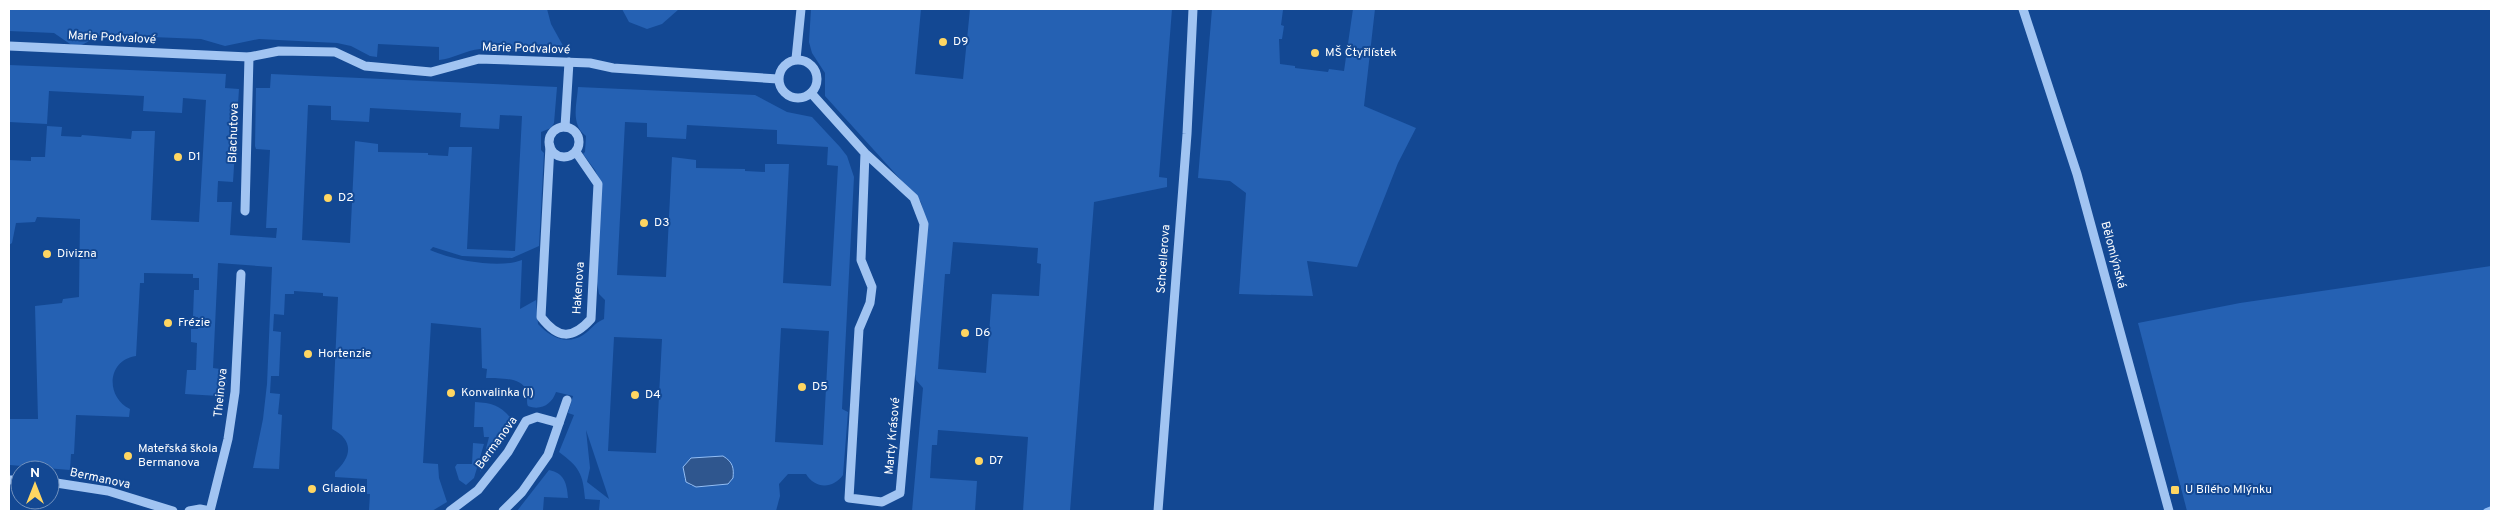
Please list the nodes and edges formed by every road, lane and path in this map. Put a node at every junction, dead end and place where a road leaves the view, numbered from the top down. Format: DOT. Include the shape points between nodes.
graph roads {
  1 [pos="801,9"];
  2 [pos="1193,9"];
  3 [pos="2023,9"];
  4 [pos="9,46"];
  5 [pos="249,57"];
  6 [pos="796,59"];
  7 [pos="569,62"];
  8 [pos="778,79"];
  9 [pos="811,93"];
  10 [pos="565,127"];
  11 [pos="550,146"];
  12 [pos="576,152"];
  13 [pos="865,153"];
  14 [pos="245,211"];
  15 [pos="241,274"];
  16 [pos="567,400"];
  17 [pos="559,423"];
  18 [pos="60,484"];
  19 [pos="173,511"];
  20 [pos="189,511"];
  21 [pos="210,511"];
  22 [pos="450,511"];
  23 [pos="503,511"];
  24 [pos="1158,511"];
  25 [pos="2169,511"];
  1 -- 6 [label="street"];
  2 -- 24 [label="street, Schoellerova"];
  3 -- 25 [label="street, Bělomlýnská" via="2077,174"];
  4 -- 5 [label="street, Marie Podvalové"];
  5 -- 7 [label="street, Marie Podvalové" via="279,51 335,52 365,66 431,72 479,59"];
  5 -- 14 [label="street, Blachutova"];
  6 -- 8 [label="street" via="783,66"];
  6 -- 9 [label="street" via="808,62 816,71 817,83"];
  7 -- 8 [label="street, Marie Podvalové"];
  7 -- 10 [label="street"];
  8 -- 9 [label="street" via="787,95 800,98"];
  9 -- 13 [label="street, Marty Krásové"];
  10 -- 11 [label="street, Hakenova" via="552,132"];
  10 -- 12 [label="street, Hakenova" via="575,131 579,137"];
  11 -- 12 [label="street" via="560,156"];
  11 -- 12 [label="street, Hakenova" via="541,317 550,329 567,335 581,331 591,319 598,184"];
  13 -- 13 [label="street, Marty Krásové" via="862,260 872,286 870,303 859,329 849,498 882,502 900,493 924,224 914,198"];
  15 -- 21 [label="street, Theinova" via="235,392 228,439"];
  16 -- 17 [label="street"];
  17 -- 22 [label="street, Bermanova" via="537,417 526,422 508,452 478,490"];
  17 -- 23 [label="street" via="548,455 522,492"];
  18 -- 19 [label="street, Bermanova" via="108,491"];
  20 -- 21 [label="street"];
}
